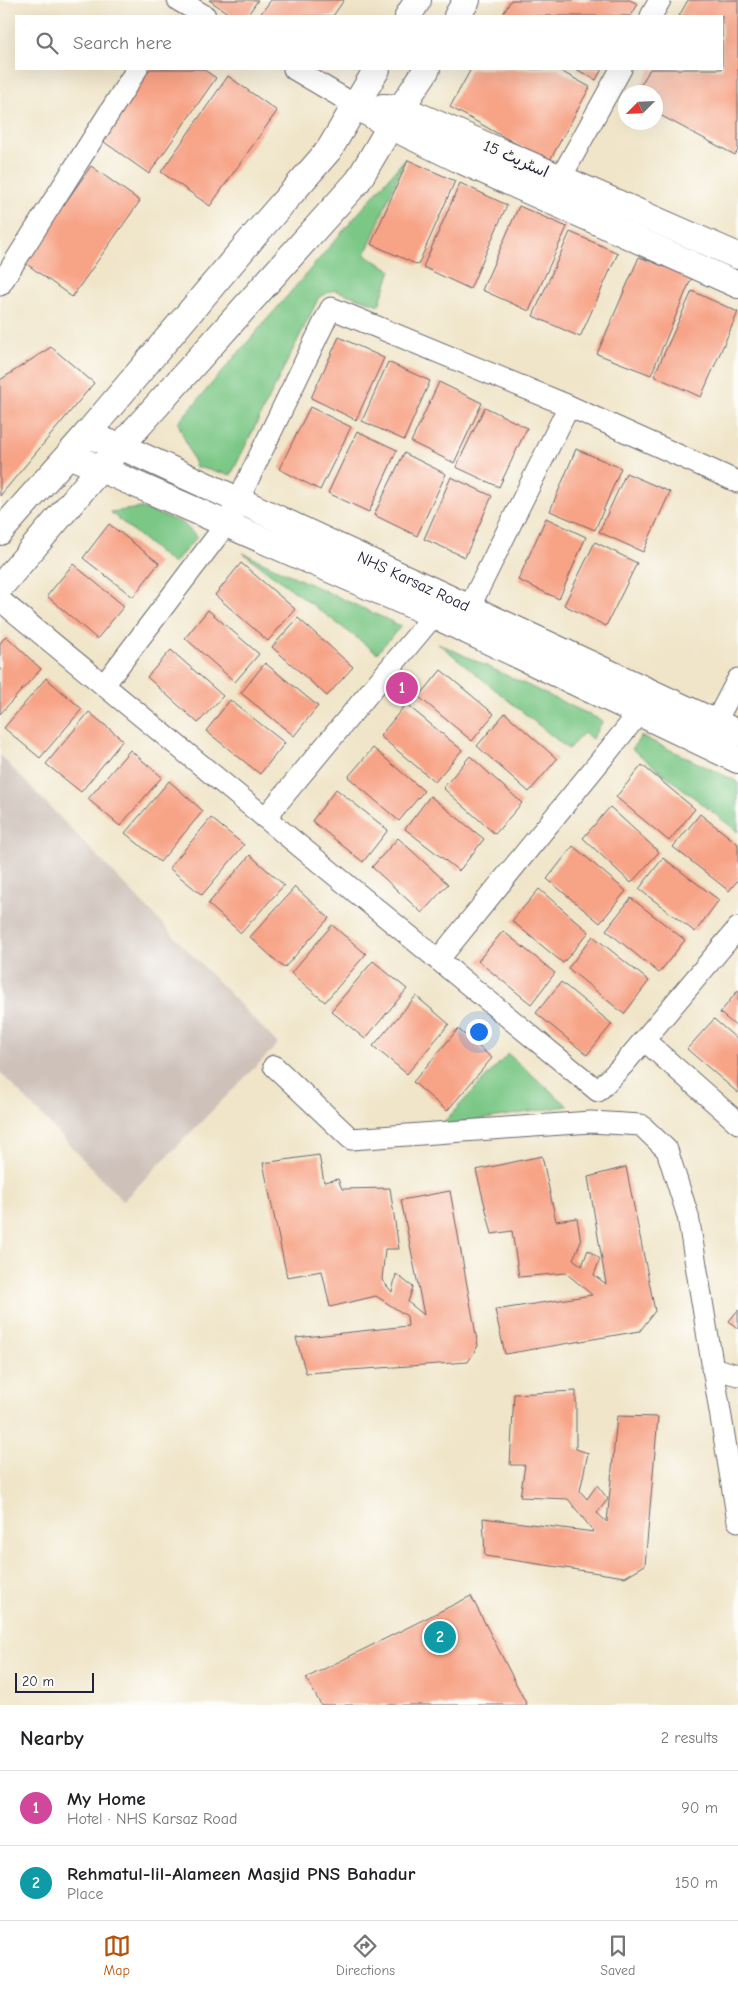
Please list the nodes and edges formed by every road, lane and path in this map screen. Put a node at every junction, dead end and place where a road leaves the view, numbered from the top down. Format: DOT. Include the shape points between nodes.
graph roads {
  1 [pos="418,0"];
  2 [pos="467,0"];
  3 [pos="660,0"];
  4 [pos="177,4"];
  5 [pos="203,15"];
  6 [pos="409,15"];
  7 [pos="458,15"];
  8 [pos="652,15"];
  9 [pos="136,70"];
  10 [pos="296,70"];
  11 [pos="376,70"];
  12 [pos="426,70"];
  13 [pos="620,70"];
  14 [pos="355,105"];
  15 [pos="395,117"];
  16 [pos="560,179"];
  17 [pos="738,256"];
  18 [pos="0,285"];
  19 [pos="738,285"];
  20 [pos="569,406"];
  21 [pos="86,435"];
  22 [pos="120,446"];
  23 [pos="69,455"];
  24 [pos="100,468"];
  25 [pos="738,482"];
  26 [pos="233,511"];
  27 [pos="0,532"];
  28 [pos="0,587"];
  29 [pos="0,600"];
  30 [pos="469,608"];
  31 [pos="434,615"];
  32 [pos="738,679"];
  33 [pos="104,685"];
  34 [pos="640,712"];
  35 [pos="719,733"];
  36 [pos="738,760"];
  37 [pos="265,818"];
  38 [pos="738,928"];
  39 [pos="438,960"];
  40 [pos="644,1040"];
  41 [pos="274,1066"];
  42 [pos="738,1123"];
  43 [pos="712,1368"];
  44 [pos="738,1375"];
  45 [pos="738,1521"];
  1 -- 6 [label="street"];
  2 -- 7 [label="street"];
  3 -- 8 [label="street"];
  4 -- 5 [label="street"];
  9 -- 18 [label="street"];
  10 -- 14 [label="street, اسٹریٹ 15"];
  11 -- 14 [label="street"];
  12 -- 15 [label="street"];
  13 -- 16 [label="street"];
  14 -- 15 [label="street, اسٹریٹ 15"];
  14 -- 21 [label="street" via="329,150"];
  15 -- 16 [label="street, اسٹریٹ 15"];
  15 -- 19 [label="street" via="460,160"];
  15 -- 22 [label="street" via="358,181"];
  16 -- 17 [label="street, اسٹریٹ 15"];
  20 -- 25 [label="street"];
  20 -- 26 [label="street" via="331,308"];
  20 -- 30 [label="street"];
  21 -- 22 [label="street, NHS Karsaz Road"];
  21 -- 23 [label="street"];
  22 -- 24 [label="street"];
  22 -- 26 [label="street, NHS Karsaz Road"];
  23 -- 24 [label="street, NHS Karsaz Road"];
  23 -- 27 [label="street"];
  24 -- 26 [label="street, NHS Karsaz Road"];
  24 -- 28 [label="street"];
  26 -- 30 [label="street, NHS Karsaz Road"];
  26 -- 31 [label="street, NHS Karsaz Road"];
  26 -- 33 [label="street"];
  29 -- 33 [label="street"];
  30 -- 35 [label="street, NHS Karsaz Road"];
  31 -- 34 [label="street, NHS Karsaz Road"];
  31 -- 37 [label="street"];
  32 -- 35 [label="street"];
  33 -- 37 [label="street"];
  34 -- 35 [label="street, NHS Karsaz Road"];
  34 -- 39 [label="street"];
  35 -- 36 [label="street, NHS Karsaz Road"];
  37 -- 39 [label="street"];
  38 -- 40 [label="street"];
  39 -- 40 [label="street" via="598,1091"];
  40 -- 42 [label="street"];
  41 -- 43 [label="street" via="351,1139 591,1122 641,1125 667,1150 688,1216"];
  43 -- 44 [label="street"];
  43 -- 45 [label="street"];
}
